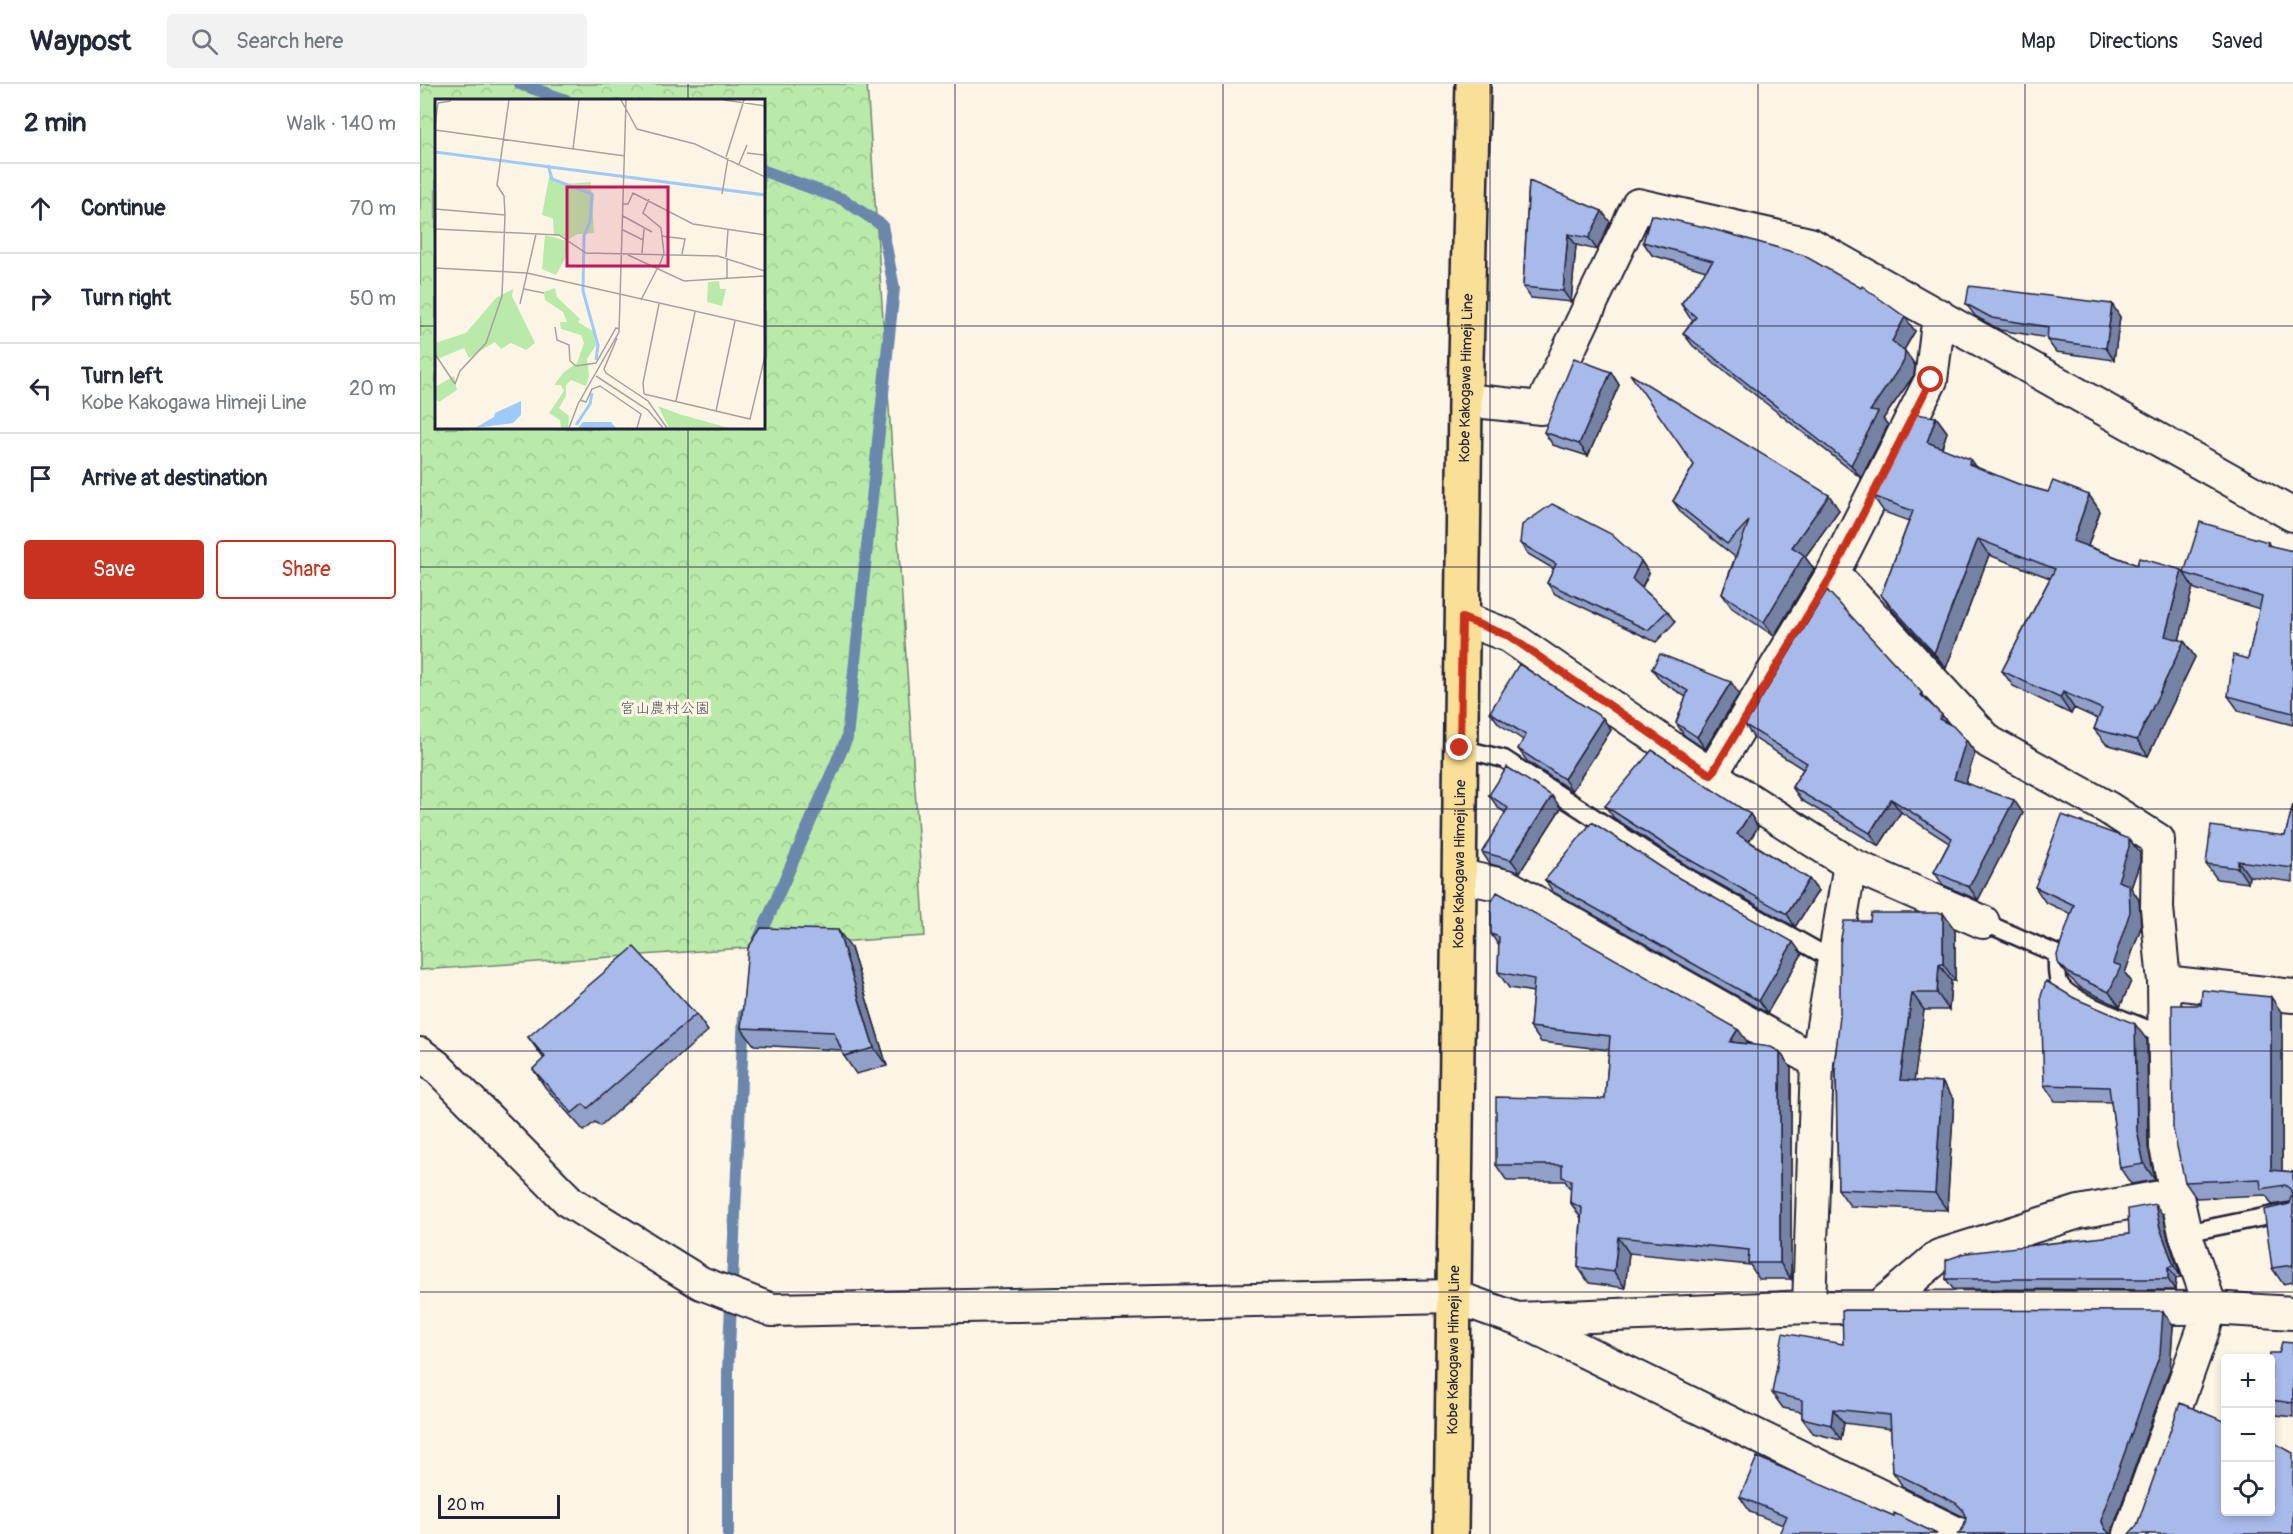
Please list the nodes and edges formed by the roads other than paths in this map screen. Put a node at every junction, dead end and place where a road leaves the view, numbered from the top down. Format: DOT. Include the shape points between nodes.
graph roads {
  1 [pos="1473,84"];
  2 [pos="1939,315"];
  3 [pos="1465,400"];
  4 [pos="2293,515"];
  5 [pos="1833,573"];
  6 [pos="1462,618"];
  7 [pos="1460,748"];
  8 [pos="1711,775"];
  9 [pos="1850,864"];
  10 [pos="1460,876"];
  11 [pos="1983,922"];
  12 [pos="1835,961"];
  13 [pos="2164,982"];
  14 [pos="2293,996"];
  15 [pos="2164,1035"];
  16 [pos="420,1054"];
  17 [pos="1817,1062"];
  18 [pos="2176,1194"];
  19 [pos="2293,1211"];
  20 [pos="2186,1233"];
  21 [pos="1453,1296"];
  22 [pos="1809,1307"];
  23 [pos="1879,1307"];
  24 [pos="2211,1308"];
  25 [pos="2293,1313"];
  26 [pos="1517,1319"];
  27 [pos="1451,1534"];
  28 [pos="1959,1534"];
  29 [pos="2130,1534"];
  1 -- 3 [label="main road, Kobe Kakogawa Himeji Line"];
  2 -- 3 [label="street" via="1810,244 1638,205 1541,408"];
  2 -- 4 [label="street"];
  2 -- 5 [label="street" via="1931,380"];
  3 -- 6 [label="main road, Kobe Kakogawa Himeji Line"];
  5 -- 8 [label="street"];
  5 -- 13 [label="street" via="1989,742 2158,840 2157,908"];
  6 -- 7 [label="main road, Kobe Kakogawa Himeji Line"];
  6 -- 8 [label="street" via="1509,636"];
  7 -- 10 [label="main road, Kobe Kakogawa Himeji Line"];
  7 -- 12 [label="lane" via="1504,759 1684,876"];
  8 -- 9 [label="street"];
  9 -- 11 [label="street"];
  9 -- 12 [label="street"];
  10 -- 17 [label="street" via="1507,886"];
  10 -- 21 [label="main road, Kobe Kakogawa Himeji Line"];
  11 -- 15 [label="lane" via="2056,954 2059,984 2066,992"];
  12 -- 17 [label="street"];
  13 -- 14 [label="street"];
  13 -- 15 [label="street"];
  15 -- 18 [label="street" via="2166,1146"];
  16 -- 21 [label="street" via="570,1202 700,1283 772,1310"];
  17 -- 22 [label="street"];
  18 -- 20 [label="street"];
  18 -- 23 [label="street" via="2079,1212 1939,1256"];
  19 -- 20 [label="lane"];
  20 -- 24 [label="street"];
  21 -- 26 [label="street"];
  21 -- 27 [label="main road, Kobe Kakogawa Himeji Line"];
  22 -- 23 [label="street"];
  22 -- 26 [label="street"];
  23 -- 24 [label="street"];
  24 -- 25 [label="street"];
  24 -- 29 [label="street"];
  26 -- 28 [label="street"];
}
